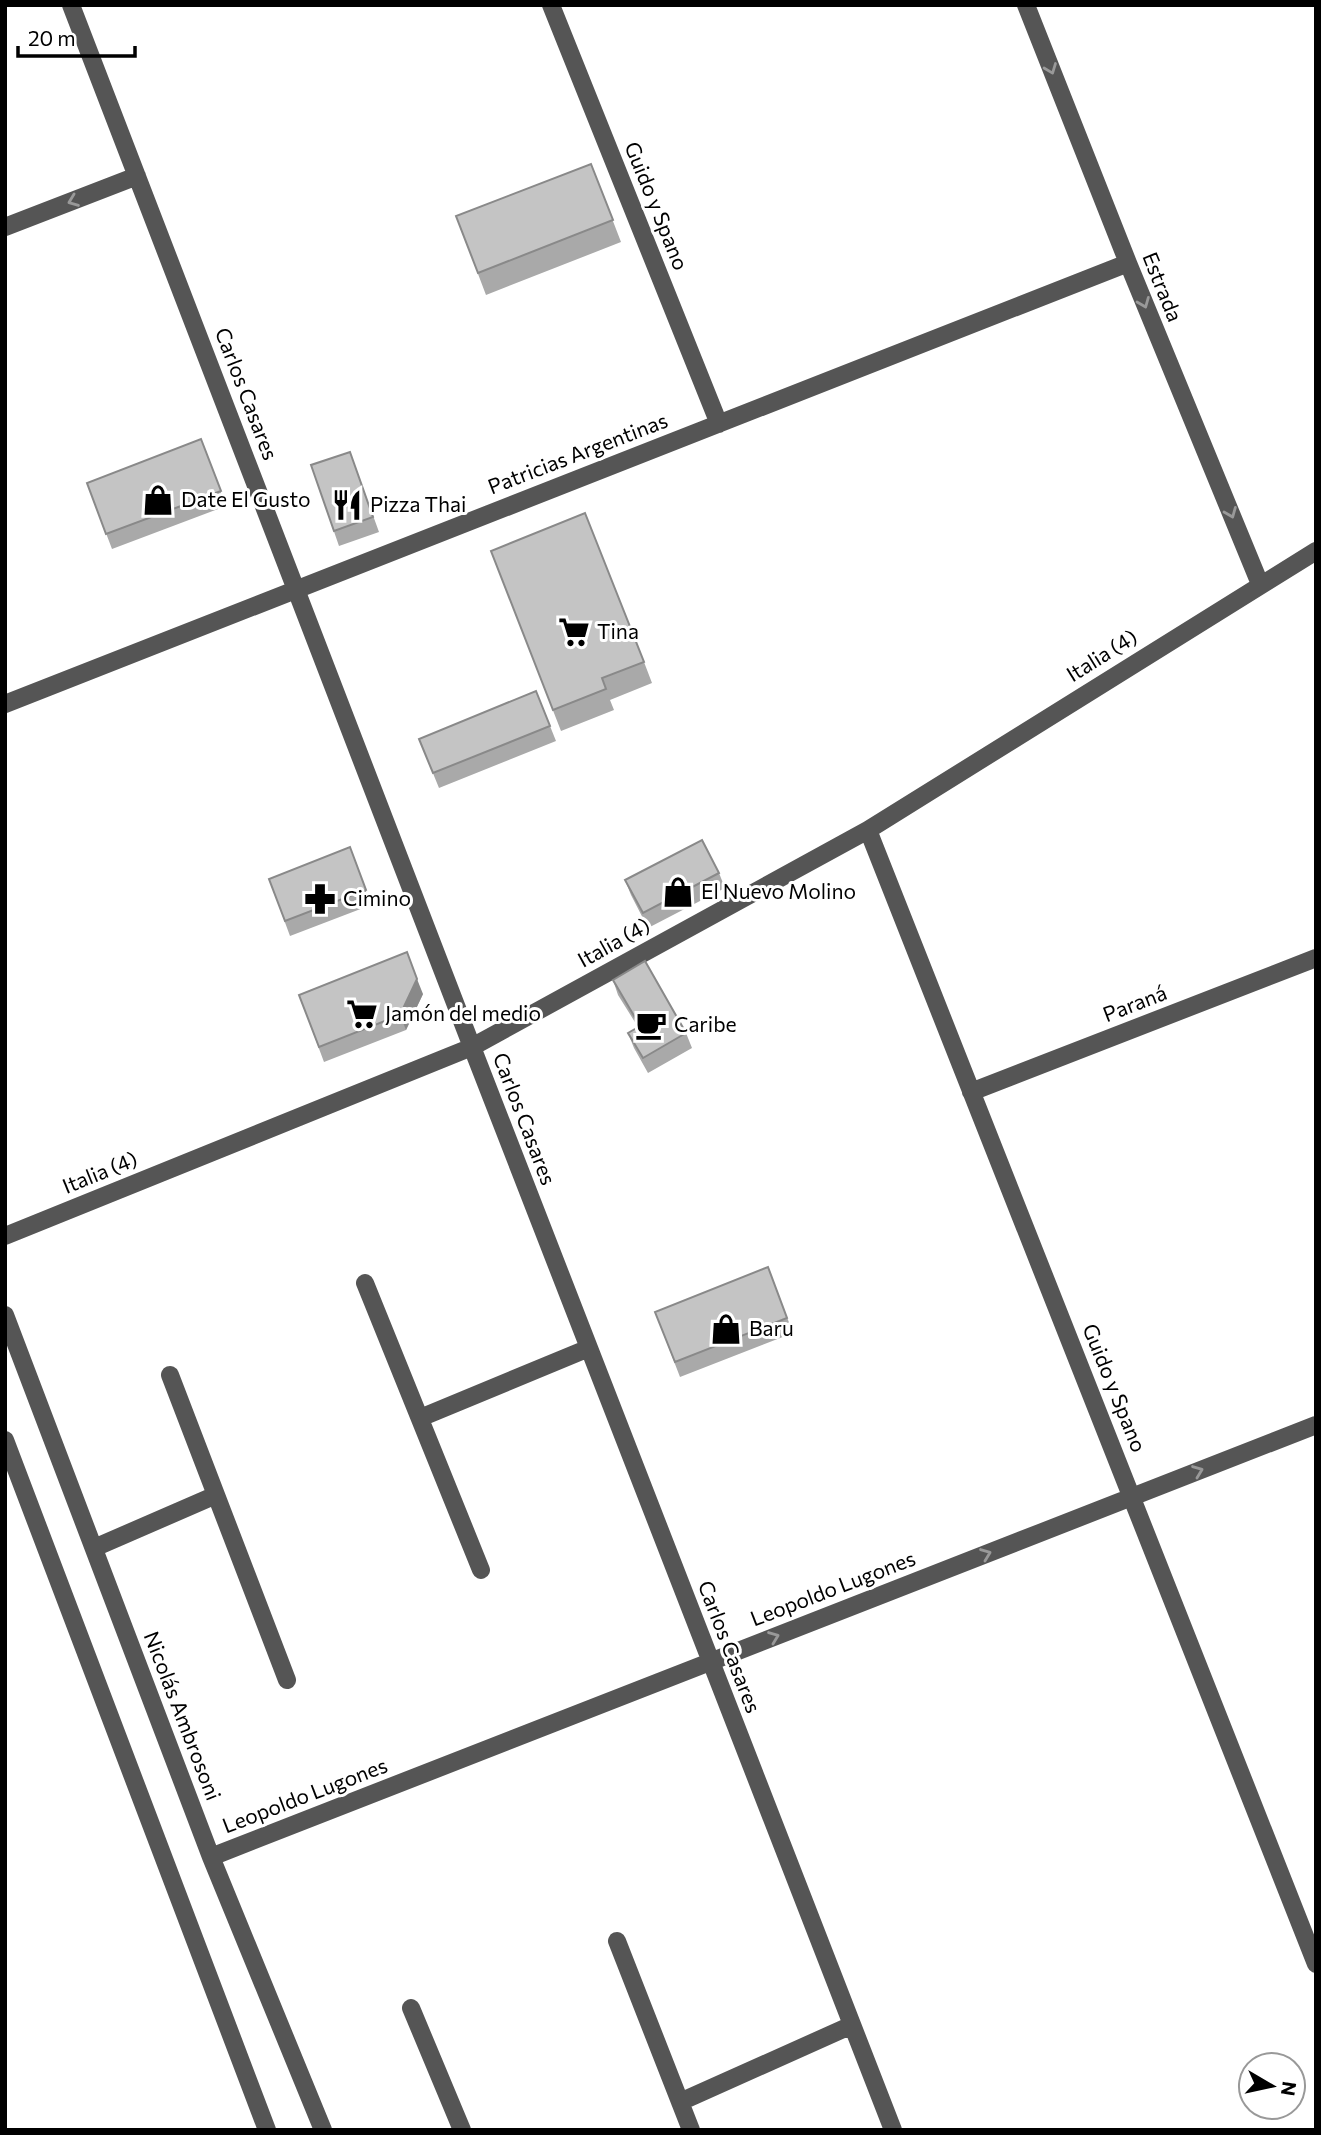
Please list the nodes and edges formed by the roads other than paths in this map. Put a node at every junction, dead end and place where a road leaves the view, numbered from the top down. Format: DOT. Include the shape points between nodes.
graph roads {
  1 [pos="71,5"];
  2 [pos="551,5"];
  3 [pos="1026,5"];
  4 [pos="137,176"];
  5 [pos="5,227"];
  6 [pos="1128,263"];
  7 [pos="719,424"];
  8 [pos="1316,551"];
  9 [pos="1260,584"];
  10 [pos="296,588"];
  11 [pos="5,704"];
  12 [pos="868,830"];
  13 [pos="1316,958"];
  14 [pos="472,1047"];
  15 [pos="971,1092"];
  16 [pos="5,1236"];
  17 [pos="365,1283"];
  18 [pos="5,1315"];
  19 [pos="589,1348"];
  20 [pos="170,1375"];
  21 [pos="420,1418"];
  22 [pos="1316,1425"];
  23 [pos="5,1440"];
  24 [pos="216,1495"];
  25 [pos="1133,1497"];
  26 [pos="94,1548"];
  27 [pos="481,1570"];
  28 [pos="710,1662"];
  29 [pos="286,1680"];
  30 [pos="211,1857"];
  31 [pos="617,1941"];
  32 [pos="1316,1964"];
  33 [pos="411,2008"];
  34 [pos="852,2025"];
  35 [pos="680,2102"];
  36 [pos="267,2130"];
  37 [pos="323,2130"];
  38 [pos="462,2130"];
  39 [pos="691,2130"];
  40 [pos="893,2130"];
  1 -- 4 [label="street, Carlos Casares"];
  2 -- 7 [label="street, Guido y Spano"];
  3 -- 6 [label="street, Estrada, one-way"];
  4 -- 5 [label="street, one-way"];
  4 -- 10 [label="street, Carlos Casares"];
  6 -- 7 [label="street, Patricias Argentinas"];
  6 -- 9 [label="street, Estrada, one-way"];
  7 -- 10 [label="street, Patricias Argentinas"];
  8 -- 9 [label="street, Italia (4)"];
  9 -- 12 [label="street, Italia (4)"];
  10 -- 11 [label="street, Patricias Argentinas"];
  10 -- 14 [label="street, Carlos Casares"];
  12 -- 14 [label="street, Italia (4)"];
  12 -- 15 [label="street, Guido y Spano"];
  13 -- 15 [label="street, Paraná"];
  14 -- 16 [label="street, Italia (4)"];
  14 -- 19 [label="street, Carlos Casares"];
  15 -- 25 [label="street, Guido y Spano"];
  17 -- 21 [label="street"];
  18 -- 26 [label="street, Nicolás Ambrosoni"];
  19 -- 21 [label="street"];
  19 -- 28 [label="street, Carlos Casares"];
  20 -- 24 [label="street"];
  21 -- 27 [label="street"];
  25 -- 22 [label="street, Leopoldo Lugones, one-way"];
  23 -- 36 [label="street"];
  24 -- 26 [label="street"];
  24 -- 29 [label="street"];
  28 -- 25 [label="street, Leopoldo Lugones, one-way"];
  25 -- 32 [label="street, Guido y Spano"];
  26 -- 30 [label="street, Nicolás Ambrosoni"];
  28 -- 30 [label="street, Leopoldo Lugones"];
  28 -- 34 [label="street, Carlos Casares"];
  30 -- 37 [label="street, Nicolás Ambrosoni"];
  31 -- 35 [label="street"];
  33 -- 38 [label="street"];
  34 -- 35 [label="street"];
  34 -- 40 [label="street, Carlos Casares"];
  35 -- 39 [label="street"];
}
